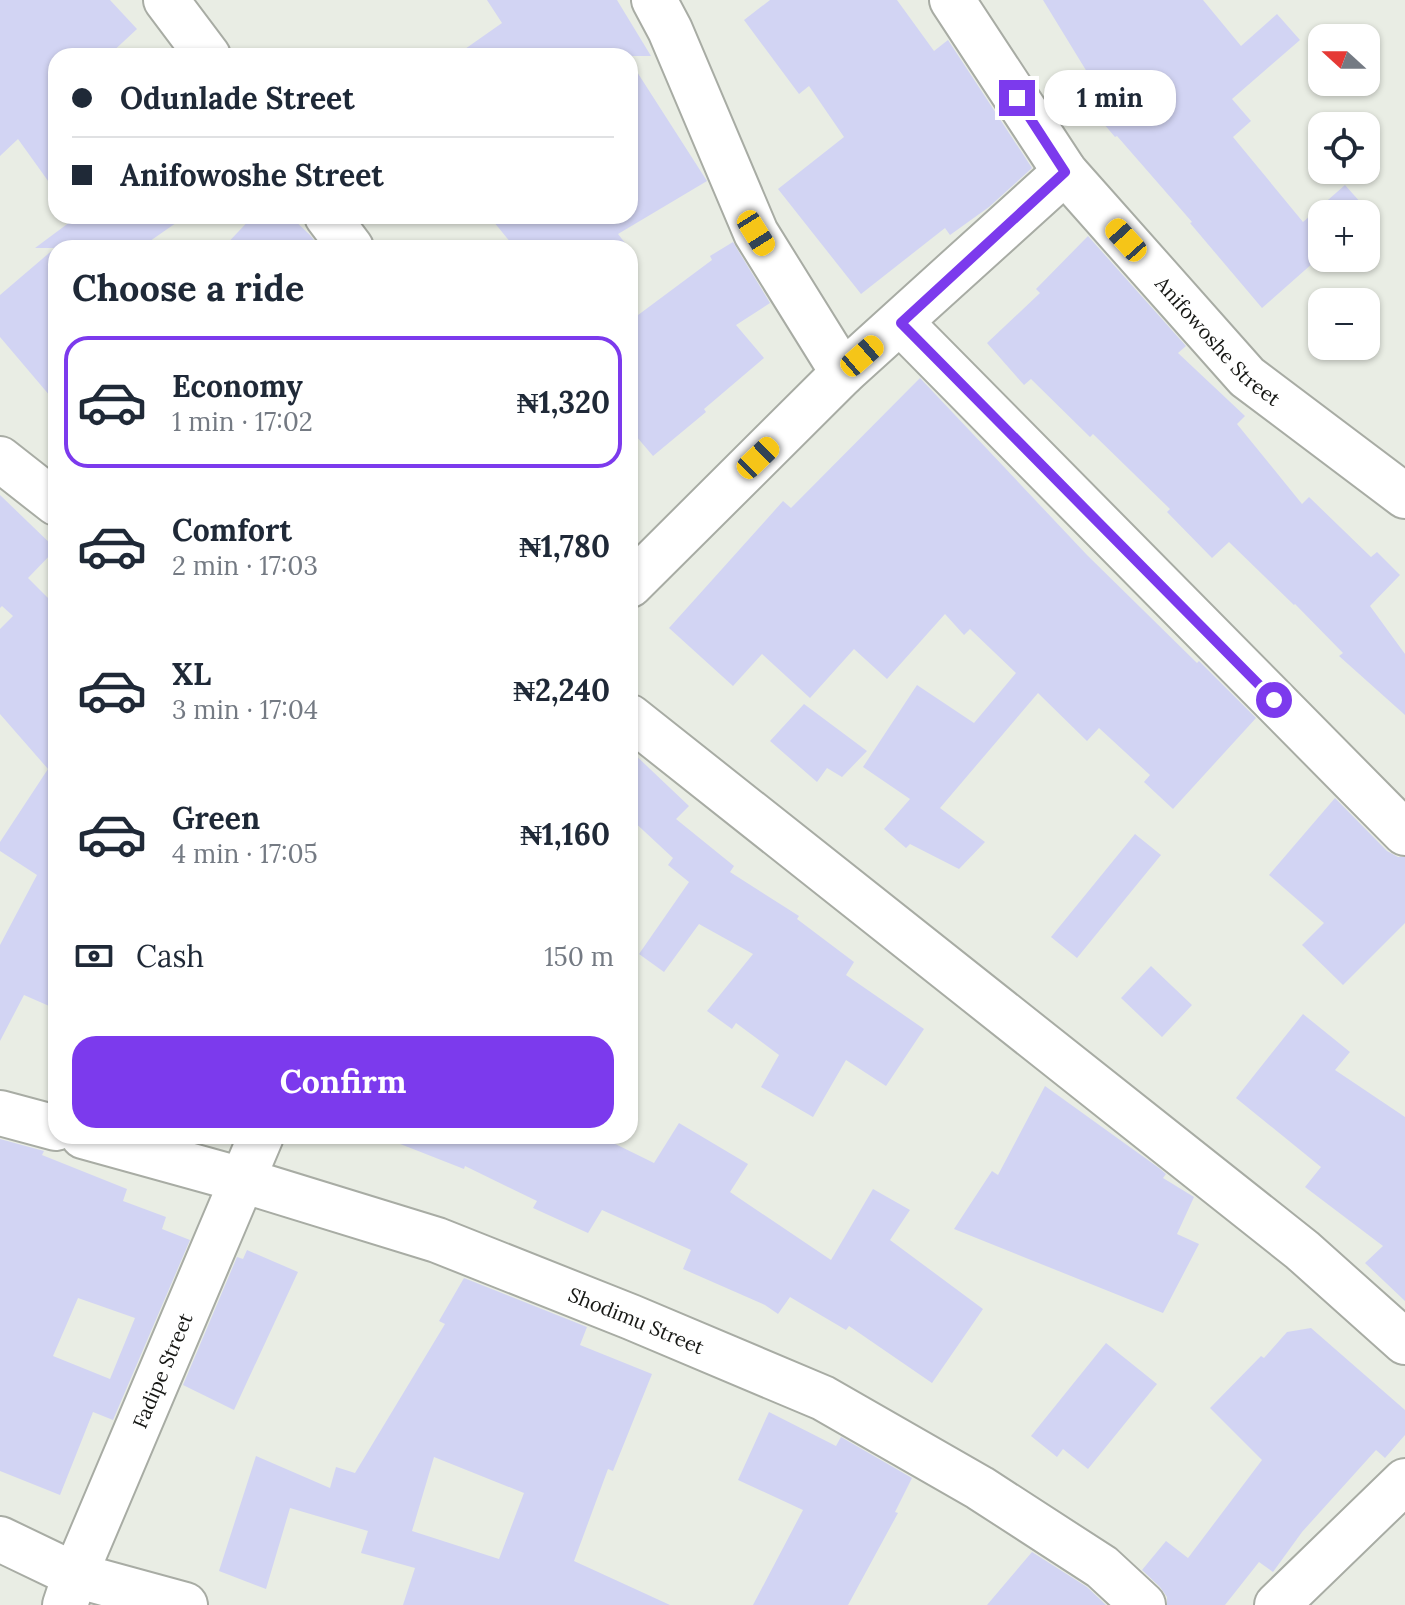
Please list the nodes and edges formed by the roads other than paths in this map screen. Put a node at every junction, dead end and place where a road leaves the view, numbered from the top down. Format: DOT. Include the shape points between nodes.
graph roads {
  1 [pos="166,0"];
  2 [pos="654,0"];
  3 [pos="952,0"];
  4 [pos="202,48"];
  5 [pos="1065,172"];
  6 [pos="901,323"];
  7 [pos="843,373"];
  8 [pos="0,459"];
  9 [pos="1405,496"];
  10 [pos="48,497"];
  11 [pos="638,577"];
  12 [pos="638,723"];
  13 [pos="1405,833"];
  14 [pos="0,1113"];
  15 [pos="48,1126"];
  16 [pos="112,1144"];
  17 [pos="258,1144"];
  18 [pos="242,1180"];
  19 [pos="1405,1342"];
  20 [pos="1405,1481"];
  21 [pos="0,1539"];
  22 [pos="70,1590"];
  23 [pos="185,1605"];
  24 [pos="1143,1605"];
  25 [pos="1277,1605"];
  1 -- 4 [label="street"];
  2 -- 7 [label="street" via="756,233"];
  3 -- 5 [label="street, Anifowoshe Street"];
  5 -- 6 [label="street"];
  5 -- 9 [label="street, Anifowoshe Street" via="1247,377"];
  6 -- 7 [label="street"];
  6 -- 13 [label="street"];
  7 -- 11 [label="street"];
  8 -- 10 [label="street"];
  12 -- 19 [label="street" via="1302,1250"];
  14 -- 15 [label="street"];
  16 -- 18 [label="street, Shodimu Street"];
  17 -- 18 [label="street, Fadipe Street"];
  18 -- 22 [label="street, Fadipe Street"];
  18 -- 24 [label="street, Shodimu Street" via="437,1240 823,1398 980,1488 1102,1567"];
  20 -- 25 [label="street"];
  21 -- 22 [label="street"];
  22 -- 23 [label="street"];
}
